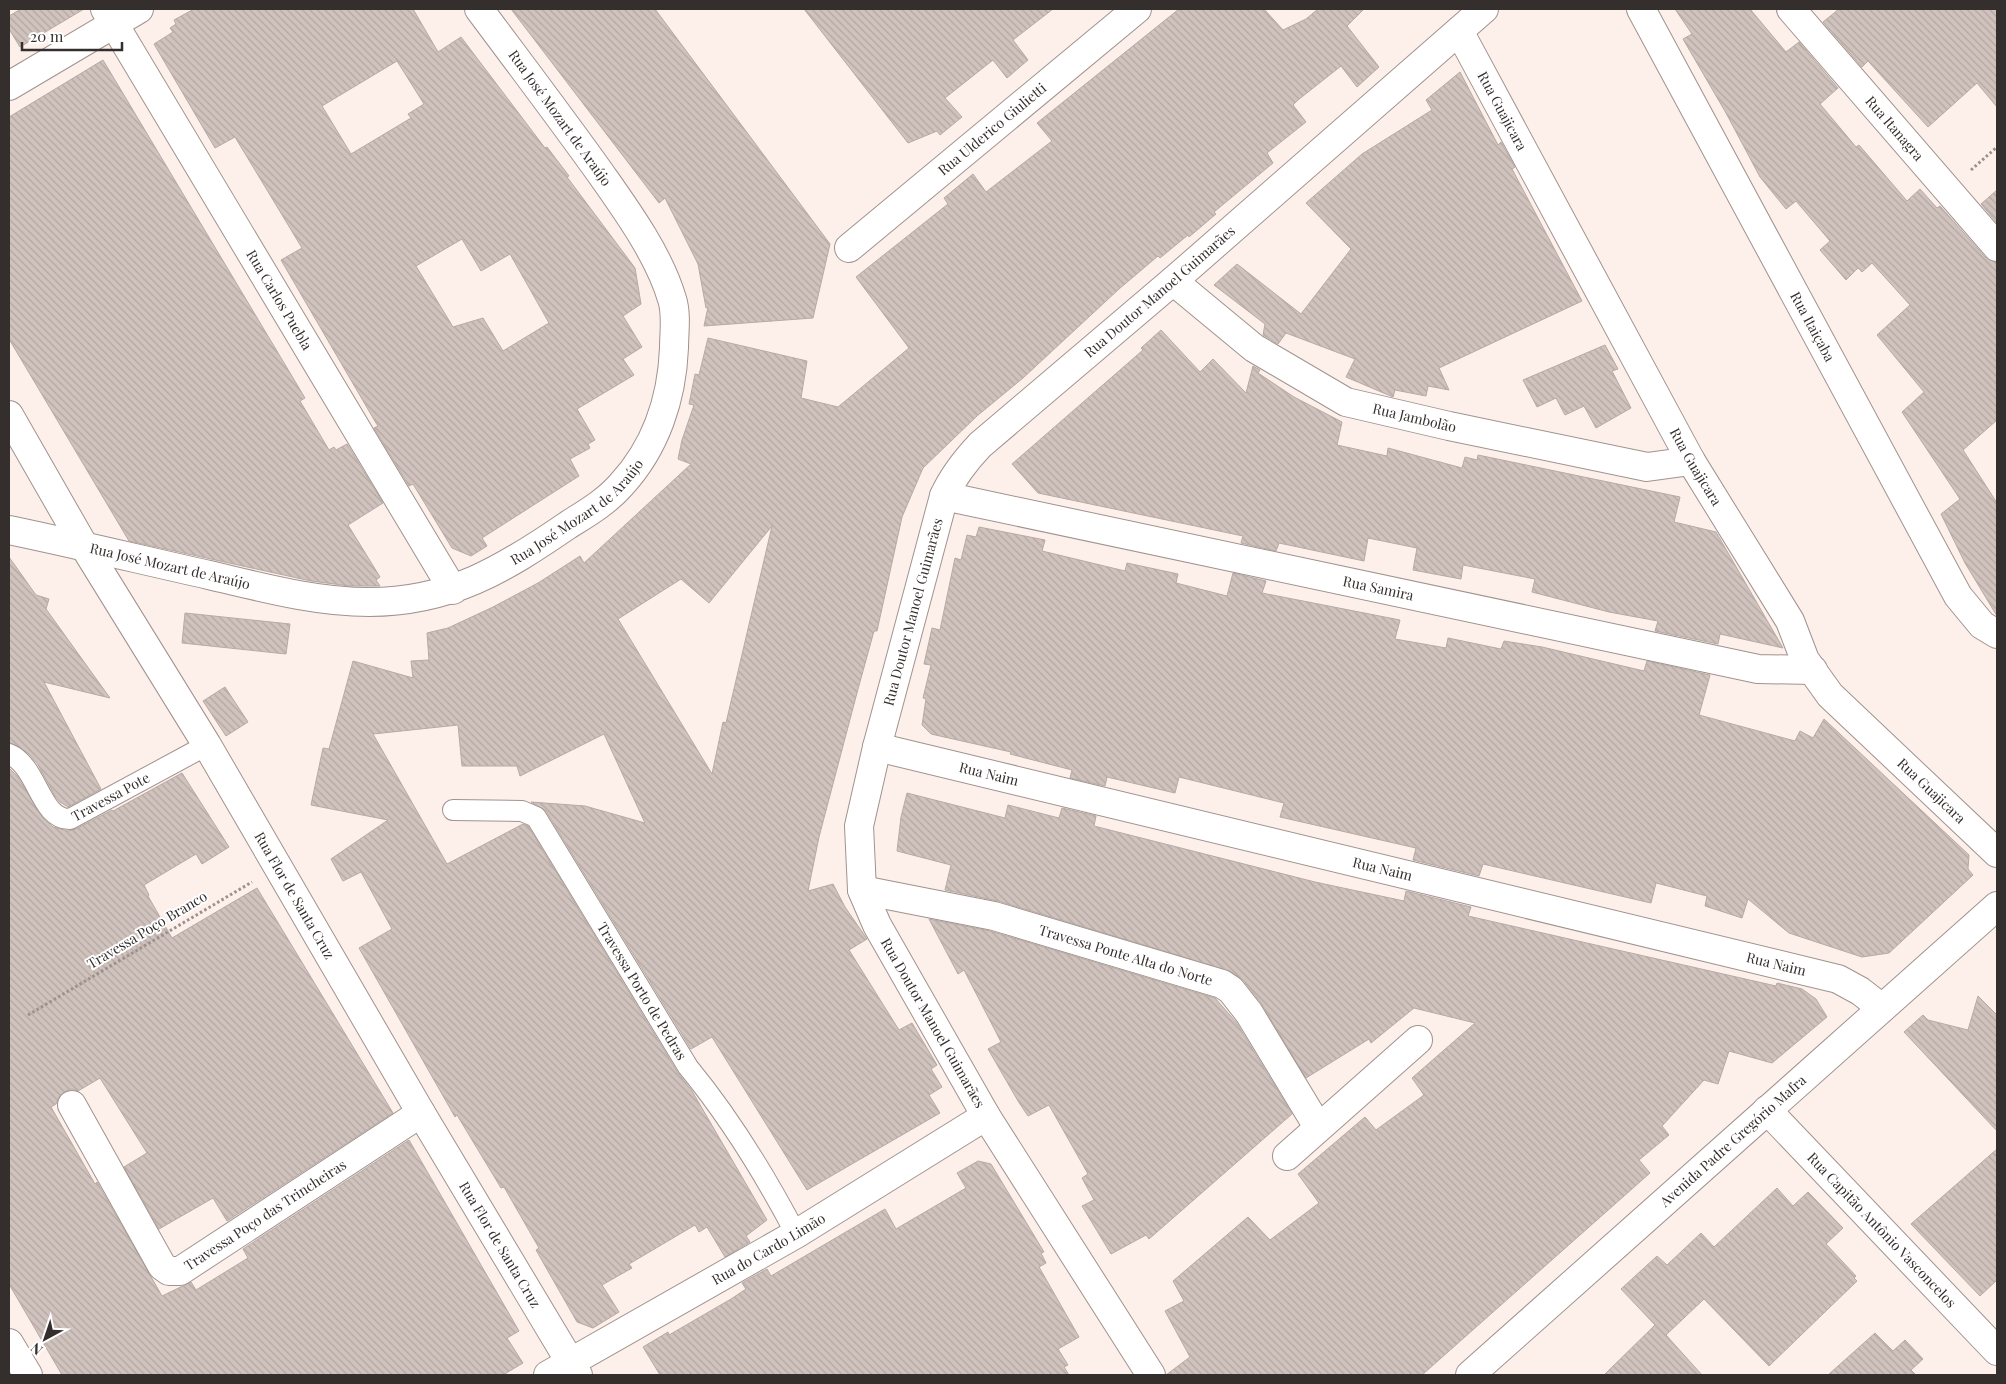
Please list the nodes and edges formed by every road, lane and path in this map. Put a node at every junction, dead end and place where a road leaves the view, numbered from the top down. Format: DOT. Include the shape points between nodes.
graph roads {
  1 [pos="139,9"];
  2 [pos="479,9"];
  3 [pos="1137,9"];
  4 [pos="1641,9"];
  5 [pos="1790,9"];
  6 [pos="109,17"];
  7 [pos="1467,17"];
  8 [pos="9,86"];
  9 [pos="1997,247"];
  10 [pos="848,248"];
  11 [pos="1173,281"];
  12 [pos="9,415"];
  13 [pos="1691,461"];
  14 [pos="944,496"];
  15 [pos="9,530"];
  16 [pos="84,546"];
  17 [pos="453,590"];
  18 [pos="1997,634"];
  19 [pos="1813,670"];
  20 [pos="207,745"];
  21 [pos="877,747"];
  22 [pos="9,754"];
  23 [pos="453,810"];
  24 [pos="1997,853"];
  25 [pos="279,867"];
  26 [pos="862,890"];
  27 [pos="1997,906"];
  28 [pos="1882,1008"];
  29 [pos="28,1014"];
  30 [pos="1418,1040"];
  31 [pos="72,1104"];
  32 [pos="1767,1110"];
  33 [pos="421,1113"];
  34 [pos="986,1116"];
  35 [pos="1318,1127"];
  36 [pos="1286,1156"];
  37 [pos="796,1234"];
  38 [pos="9,1343"];
  39 [pos="1997,1351"];
  40 [pos="566,1371"];
  41 [pos="28,1375"];
  42 [pos="1151,1375"];
  43 [pos="1470,1375"];
  1 -- 6 [label="street"];
  2 -- 17 [label="street, Rua José Mozart de Araújo" via="632,218 674,302 673,370 664,411 645,455 620,486 532,550"];
  3 -- 10 [label="street, Rua Ulderico Giulietti"];
  4 -- 18 [label="street, Rua Itaiçaba" via="1958,596 1982,624"];
  5 -- 9 [label="street, Rua Itanagra"];
  6 -- 8 [label="street"];
  6 -- 17 [label="street, Rua Carlos Puebla"];
  7 -- 11 [label="street, Rua Doutor Manoel Guimarães"];
  7 -- 13 [label="street, Rua Guajicara"];
  11 -- 13 [label="street, Rua Jambolão" via="1254,348 1346,402 1647,467"];
  11 -- 14 [label="street, Rua Doutor Manoel Guimarães" via="980,445 952,480"];
  12 -- 16 [label="street, Rua Flor de Santa Cruz"];
  13 -- 19 [label="street, Rua Guajicara" via="1790,621 1805,660"];
  14 -- 19 [label="street, Rua Samira" via="1758,669"];
  14 -- 21 [label="street, Rua Doutor Manoel Guimarães"];
  15 -- 16 [label="street, Rua José Mozart de Araújo"];
  16 -- 17 [label="street, Rua José Mozart de Araújo" via="287,594 368,602 412,599"];
  16 -- 20 [label="street, Rua Flor de Santa Cruz"];
  19 -- 24 [label="street, Rua Guajicara" via="1830,695"];
  20 -- 22 [label="lane, Travessa Pote" via="70,819 57,817 50,811 28,771"];
  20 -- 25 [label="street, Rua Flor de Santa Cruz"];
  21 -- 26 [label="street, Rua Doutor Manoel Guimarães" via="859,826"];
  21 -- 28 [label="street, Rua Naim" via="1838,979"];
  23 -- 37 [label="lane, Travessa Porto de Pedras" via="522,811 536,817 688,1067 712,1096 769,1182"];
  25 -- 29 [label="path, Travessa Poço Branco"];
  25 -- 33 [label="street, Rua Flor de Santa Cruz"];
  26 -- 34 [label="street, Rua Doutor Manoel Guimarães" via="877,925"];
  26 -- 35 [label="street, Travessa Ponte Alta do Norte" via="994,916 1222,984 1249,1013"];
  27 -- 28 [label="street, Avenida Padre Gregório Mafra"];
  28 -- 32 [label="street, Avenida Padre Gregório Mafra"];
  30 -- 35 [label="street"];
  31 -- 33 [label="street, Travessa Poço das Trincheiras" via="162,1266 173,1272 180,1271"];
  32 -- 39 [label="street, Rua Capitão Antônio Vasconcelos"];
  32 -- 43 [label="street, Avenida Padre Gregório Mafra"];
  33 -- 40 [label="street, Rua Flor de Santa Cruz"];
  34 -- 37 [label="street, Rua do Cardo Limão"];
  34 -- 42 [label="street, Rua Doutor Manoel Guimarães"];
  35 -- 36 [label="street"];
  37 -- 40 [label="street, Rua do Cardo Limão"];
  38 -- 41 [label="street"];
}
